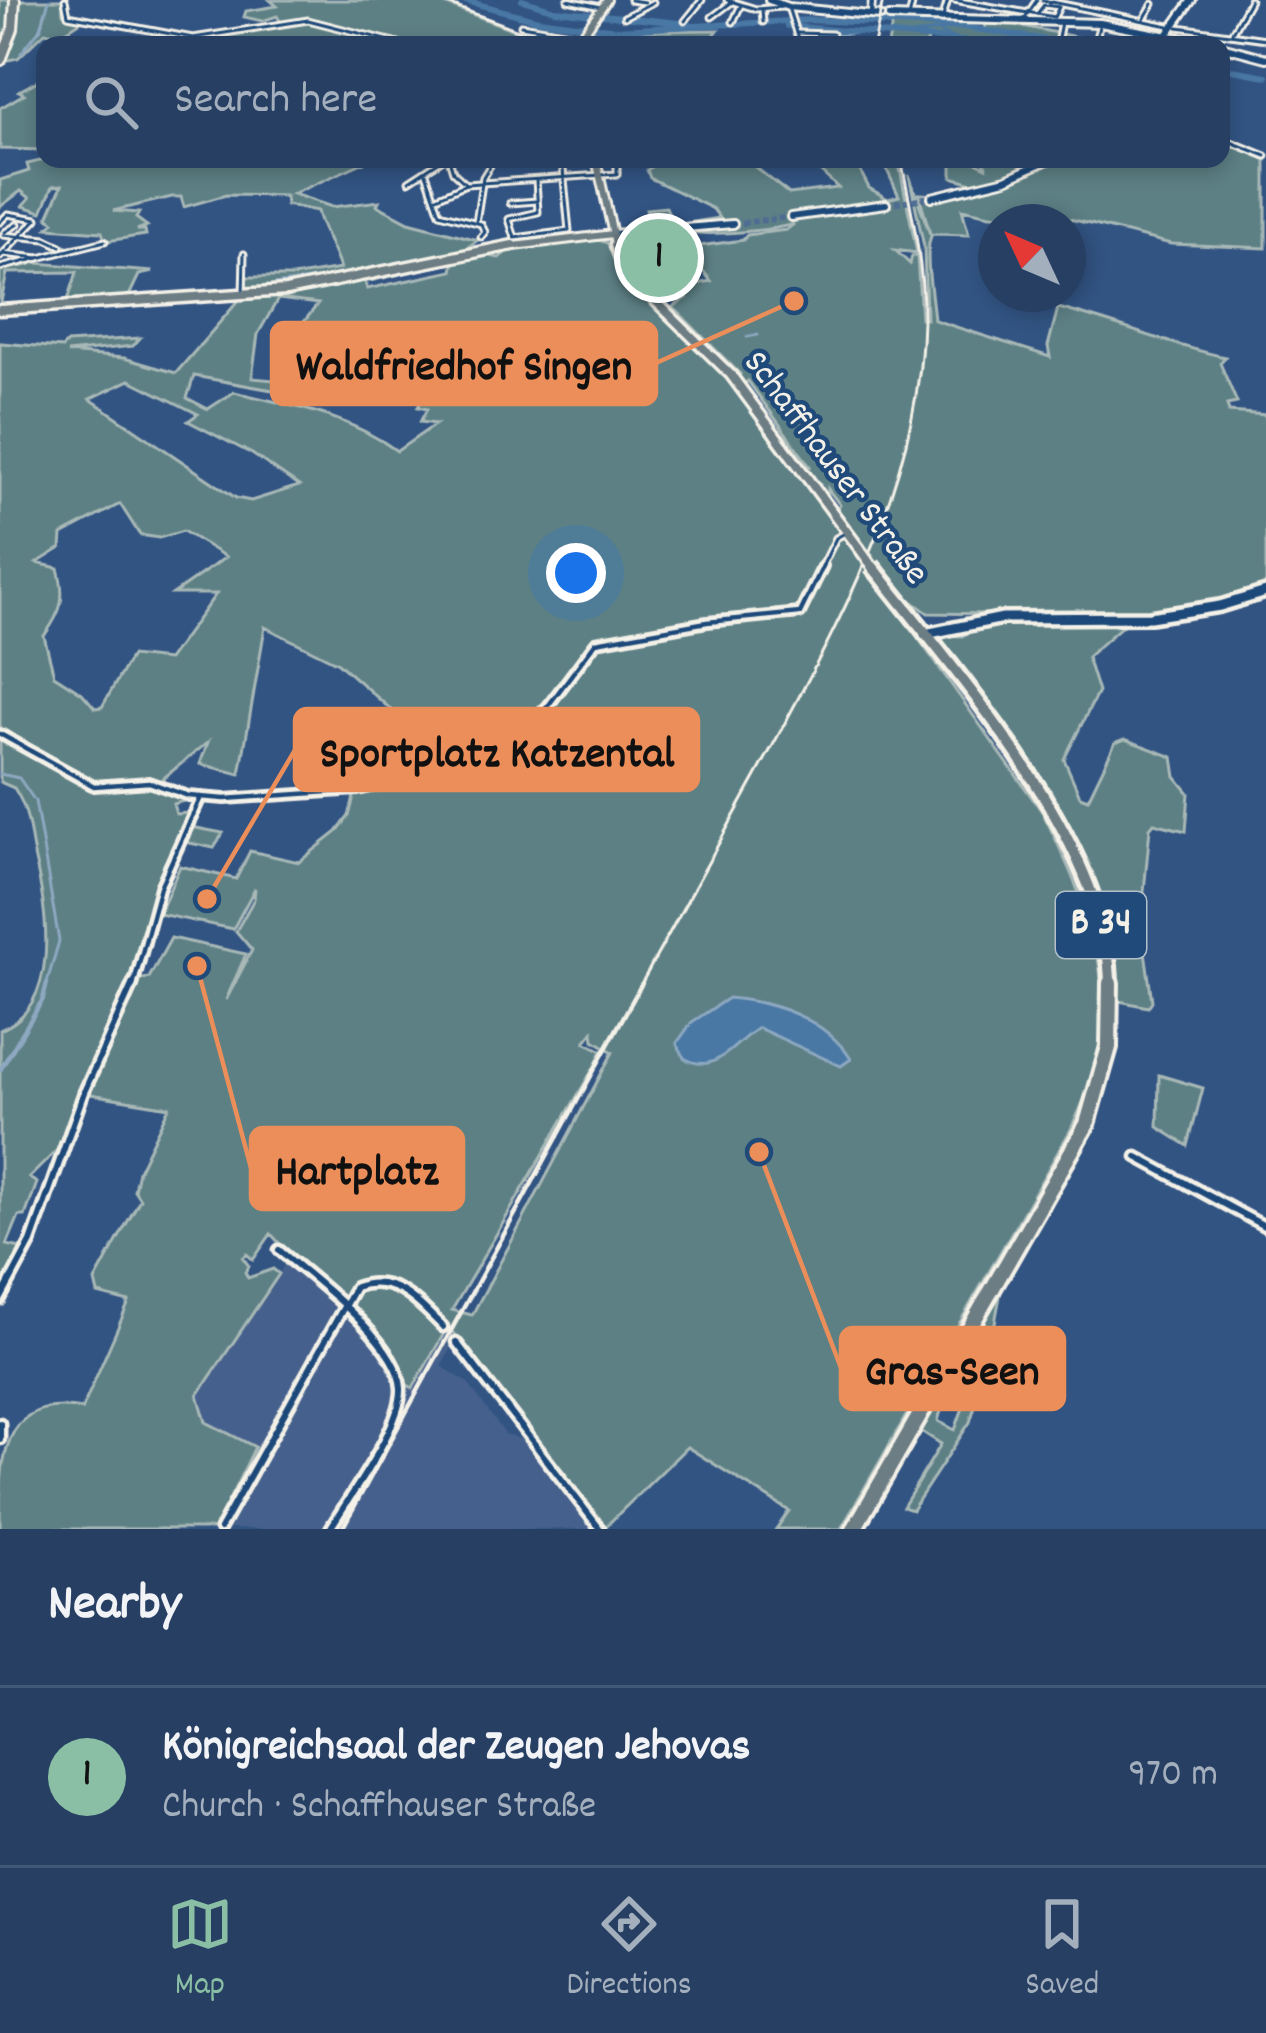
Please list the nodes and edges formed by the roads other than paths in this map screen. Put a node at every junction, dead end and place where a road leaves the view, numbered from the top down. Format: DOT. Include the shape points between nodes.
graph roads {
  1 [pos="13,0"];
  2 [pos="65,0"];
  3 [pos="568,0"];
  4 [pos="630,0"];
  5 [pos="702,0"];
  6 [pos="769,0"];
  7 [pos="813,0"];
  8 [pos="872,0"];
  9 [pos="913,0"];
  10 [pos="951,0"];
  11 [pos="1039,0"];
  12 [pos="1194,0"];
  13 [pos="1250,0"];
  14 [pos="730,1"];
  15 [pos="651,2"];
  16 [pos="781,2"];
  17 [pos="604,3"];
  18 [pos="1154,4"];
  19 [pos="741,5"];
  20 [pos="788,7"];
  21 [pos="761,9"];
  22 [pos="807,9"];
  23 [pos="1090,10"];
  24 [pos="1028,13"];
  25 [pos="871,14"];
  26 [pos="1037,14"];
  27 [pos="712,16"];
  28 [pos="624,17"];
  29 [pos="889,17"];
  30 [pos="908,18"];
  31 [pos="942,20"];
  32 [pos="685,21"];
  33 [pos="1144,21"];
  34 [pos="733,22"];
  35 [pos="763,22"];
  36 [pos="1022,22"];
  37 [pos="1061,22"];
  38 [pos="1086,22"];
  39 [pos="1100,23"];
  40 [pos="521,26"];
  41 [pos="795,26"];
  42 [pos="1176,27"];
  43 [pos="1266,28"];
  44 [pos="584,30"];
  45 [pos="832,34"];
  46 [pos="1232,34"];
  47 [pos="189,36"];
  48 [pos="202,36"];
  49 [pos="381,36"];
  50 [pos="580,36"];
  51 [pos="797,36"];
  52 [pos="1058,36"];
  53 [pos="1097,36"];
  54 [pos="1170,36"];
  55 [pos="1250,37"];
  56 [pos="1263,38"];
  57 [pos="0,43"];
  58 [pos="1230,48"];
  59 [pos="1242,50"];
  60 [pos="1266,58"];
  61 [pos="1,60"];
  62 [pos="1230,142"];
  63 [pos="1266,156"];
  64 [pos="433,168"];
  65 [pos="451,168"];
  66 [pos="490,168"];
  67 [pos="562,168"];
  68 [pos="598,168"];
  69 [pos="617,168"];
  70 [pos="1032,168"];
  71 [pos="426,173"];
  72 [pos="600,176"];
  73 [pos="563,179"];
  74 [pos="409,181"];
  75 [pos="536,181"];
  76 [pos="466,184"];
  77 [pos="482,184"];
  78 [pos="437,197"];
  79 [pos="932,197"];
  80 [pos="537,201"];
  81 [pos="510,203"];
  82 [pos="886,204"];
  83 [pos="791,217"];
  84 [pos="476,222"];
  85 [pos="0,224"];
  86 [pos="18,224"];
  87 [pos="733,224"];
  88 [pos="539,226"];
  89 [pos="612,233"];
  90 [pos="3,235"];
  91 [pos="20,236"];
  92 [pos="542,236"];
  93 [pos="481,237"];
  94 [pos="105,241"];
  95 [pos="64,247"];
  96 [pos="244,254"];
  97 [pos="2,255"];
  98 [pos="39,258"];
  99 [pos="0,268"];
  100 [pos="243,296"];
  101 [pos="0,310"];
  102 [pos="848,532"];
  103 [pos="1266,592"];
  104 [pos="949,628"];
  105 [pos="925,634"];
  106 [pos="937,649"];
  107 [pos="0,734"];
  108 [pos="200,797"];
  109 [pos="1137,1157"];
  110 [pos="1266,1227"];
  111 [pos="279,1250"];
  112 [pos="0,1300"];
  113 [pos="342,1308"];
  114 [pos="443,1328"];
  115 [pos="456,1342"];
  116 [pos="0,1423"];
  117 [pos="0,1439"];
  118 [pos="220,1529"];
  119 [pos="330,1529"];
  120 [pos="599,1529"];
  121 [pos="854,1529"];
  1 -- 57 [label="highway"];
  1 -- 61 [label="highway"];
  2 -- 47 [label="street" via="68,15"];
  3 -- 17 [label="street"];
  4 -- 15 [label="street"];
  5 -- 32 [label="street"];
  6 -- 16 [label="main road"];
  7 -- 22 [label="street"];
  8 -- 25 [label="street"];
  9 -- 30 [label="street"];
  10 -- 24 [label="street"];
  10 -- 31 [label="street"];
  11 -- 23 [label="street"];
  11 -- 24 [label="street"];
  12 -- 42 [label="main road"];
  13 -- 46 [label="street"];
  14 -- 19 [label="street"];
  14 -- 27 [label="street"];
  15 -- 28 [label="street"];
  16 -- 20 [label="main road"];
  17 -- 44 [label="main road"];
  18 -- 33 [label="street"];
  19 -- 21 [label="street"];
  19 -- 34 [label="street"];
  20 -- 21 [label="street"];
  20 -- 22 [label="main road"];
  20 -- 41 [label="street"];
  21 -- 35 [label="street"];
  22 -- 25 [label="main road"];
  23 -- 33 [label="street"];
  23 -- 38 [label="street"];
  24 -- 26 [label="street"];
  24 -- 36 [label="street"];
  26 -- 26 [label="street" via="1054,17 1059,7 1046,4"];
  29 -- 30 [label="main road"];
  30 -- 31 [label="main road"];
  31 -- 36 [label="main road"];
  33 -- 42 [label="street"];
  36 -- 37 [label="main road"];
  37 -- 38 [label="main road"];
  37 -- 52 [label="street"];
  38 -- 39 [label="main road"];
  39 -- 53 [label="street"];
  39 -- 54 [label="main road"];
  40 -- 44 [label="street"];
  41 -- 45 [label="street"];
  41 -- 51 [label="street"];
  42 -- 46 [label="street"];
  42 -- 54 [label="main road"];
  43 -- 56 [label="street"];
  44 -- 50 [label="main road"];
  46 -- 55 [label="street"];
  48 -- 49 [label="street" via="308,20"];
  55 -- 56 [label="street"];
  55 -- 59 [label="street"];
  58 -- 59 [label="main road"];
  59 -- 60 [label="main road"];
  62 -- 63 [label="street"];
  64 -- 71 [label="street"];
  65 -- 76 [label="street"];
  66 -- 77 [label="street"];
  67 -- 73 [label="street"];
  68 -- 72 [label="main road, Schaffhauser Straße / B 34"];
  69 -- 72 [label="street"];
  70 -- 79 [label="main road"];
  71 -- 74 [label="street"];
  71 -- 78 [label="street"];
  72 -- 73 [label="street"];
  72 -- 89 [label="main road, Schaffhauser Straße / B 34"];
  73 -- 75 [label="street"];
  73 -- 92 [label="street" via="569,230"];
  75 -- 77 [label="street"];
  75 -- 80 [label="street"];
  76 -- 77 [label="street"];
  76 -- 78 [label="street"];
  77 -- 84 [label="street"];
  78 -- 84 [label="street" via="440,213"];
  80 -- 81 [label="street"];
  80 -- 92 [label="street" via="537,214 509,220 514,237"];
  82 -- 83 [label="main road"];
  84 -- 93 [label="street" via="485,228"];
  85 -- 90 [label="street"];
  85 -- 91 [label="street" via="8,214 37,221"];
  86 -- 90 [label="street"];
  87 -- 89 [label="main road"];
  88 -- 92 [label="street"];
  89 -- 100 [label="main road"];
  89 -- 102 [label="main road, Schaffhauser Straße / B 34" via="629,276 731,375"];
  90 -- 91 [label="street"];
  91 -- 95 [label="street"];
  91 -- 97 [label="street"];
  94 -- 95 [label="street"];
  95 -- 98 [label="street"];
  96 -- 100 [label="street"];
  97 -- 98 [label="street"];
  98 -- 99 [label="street"];
  100 -- 101 [label="main road"];
  102 -- 105 [label="main road, Schaffhauser Straße / B 34, bridge"];
  102 -- 108 [label="street" via="836,538 800,613 596,642 538,719 463,766 361,790"];
  103 -- 104 [label="main road" via="1165,616 1004,618"];
  104 -- 105 [label="main road"];
  104 -- 106 [label="main road" via="937,635"];
  105 -- 106 [label="main road, B 34"];
  106 -- 121 [label="main road, B 34" via="1049,806 1081,867 1112,973 1111,1049 1078,1140"];
  107 -- 108 [label="street" via="91,786 156,783"];
  108 -- 112 [label="street" via="160,887 131,992"];
  109 -- 110 [label="street"];
  111 -- 113 [label="street"];
  113 -- 114 [label="street" via="360,1284 383,1281"];
  113 -- 118 [label="street"];
  113 -- 119 [label="street" via="387,1357 402,1390"];
  115 -- 120 [label="street"];
  116 -- 117 [label="street"];
}
